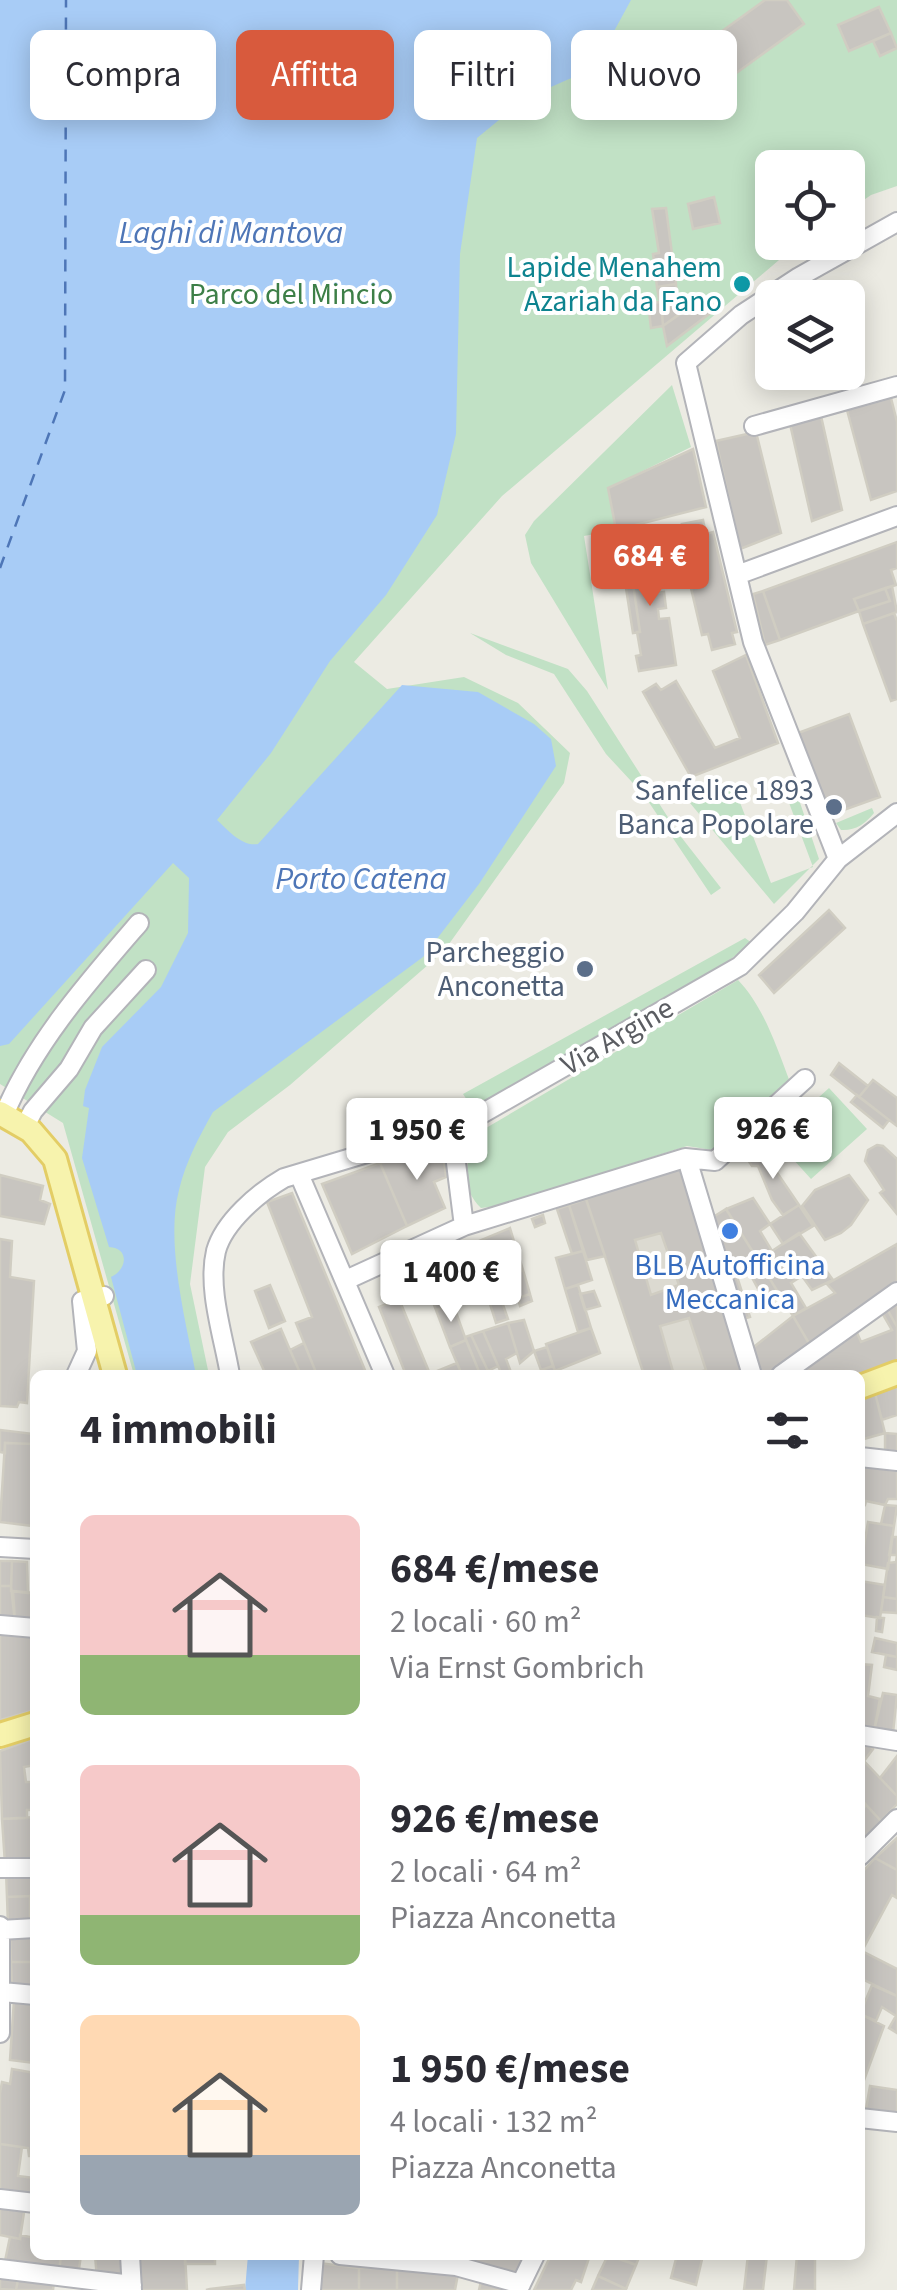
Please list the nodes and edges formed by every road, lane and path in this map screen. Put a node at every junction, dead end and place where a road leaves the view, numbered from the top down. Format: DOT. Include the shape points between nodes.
graph roads {
  1 [pos="897,222"];
  2 [pos="896,391"];
  3 [pos="764,428"];
  4 [pos="897,516"];
  5 [pos="737,575"];
  6 [pos="897,813"];
  7 [pos="838,859"];
  8 [pos="139,923"];
  9 [pos="146,970"];
  10 [pos="805,1079"];
  11 [pos="10,1119"];
  12 [pos="464,1124"];
  13 [pos="687,1159"];
  14 [pos="299,1174"];
  15 [pos="464,1226"];
  16 [pos="346,1280"];
  17 [pos="897,1292"];
  18 [pos="99,1297"];
  19 [pos="78,1370"];
  20 [pos="114,1370"];
  21 [pos="229,1370"];
  22 [pos="384,1370"];
  23 [pos="750,1370"];
  24 [pos="787,1370"];
  25 [pos="897,1372"];
  26 [pos="865,1385"];
  27 [pos="865,1458"];
  28 [pos="897,1460"];
  29 [pos="0,1547"];
  30 [pos="30,1549"];
  31 [pos="0,1625"];
  32 [pos="30,1628"];
  33 [pos="30,1726"];
  34 [pos="0,1735"];
  35 [pos="865,1736"];
  36 [pos="897,1741"];
  37 [pos="897,1819"];
  38 [pos="865,1851"];
  39 [pos="0,1868"];
  40 [pos="30,1868"];
  41 [pos="0,1928"];
  42 [pos="30,1928"];
  43 [pos="2,1992"];
  44 [pos="30,1995"];
  45 [pos="0,2028"];
  46 [pos="865,2119"];
  47 [pos="897,2122"];
  48 [pos="0,2199"];
  49 [pos="30,2202"];
  50 [pos="130,2260"];
  51 [pos="314,2260"];
  52 [pos="393,2260"];
  53 [pos="533,2260"];
  54 [pos="0,2269"];
  55 [pos="520,2287"];
  56 [pos="132,2288"];
  57 [pos="311,2290"];
  1 -- 5 [label="street" via="741,315 686,363"];
  2 -- 3 [label="street"];
  4 -- 5 [label="street"];
  5 -- 7 [label="street" via="754,642"];
  6 -- 7 [label="street, Via Argine"];
  7 -- 12 [label="street, Via Argine" via="740,966"];
  8 -- 11 [label="street" via="76,996 12,1096"];
  9 -- 11 [label="street" via="46,1094"];
  10 -- 13 [label="street" via="715,1161"];
  11 -- 18 [label="main road" via="42,1141 55,1160"];
  12 -- 14 [label="street, Via Argine"];
  12 -- 15 [label="street" via="454,1147"];
  13 -- 15 [label="street"];
  13 -- 23 [label="street"];
  14 -- 16 [label="street"];
  14 -- 21 [label="street, Via Argine" via="255,1198 224,1232 216,1253"];
  15 -- 16 [label="street"];
  16 -- 22 [label="street"];
  17 -- 24 [label="street"];
  18 -- 19 [label="street" via="82,1301 88,1351"];
  18 -- 20 [label="main road"];
  25 -- 26 [label="main road"];
  27 -- 28 [label="street"];
  29 -- 30 [label="street"];
  31 -- 32 [label="street"];
  33 -- 34 [label="main road"];
  35 -- 36 [label="street"];
  37 -- 38 [label="street"];
  39 -- 40 [label="street"];
  41 -- 42 [label="street"];
  41 -- 43 [label="street"];
  43 -- 44 [label="street"];
  43 -- 45 [label="street"];
  46 -- 47 [label="street"];
  48 -- 49 [label="street"];
  50 -- 56 [label="street"];
  51 -- 57 [label="street"];
  52 -- 55 [label="street" via="456,2266"];
  53 -- 55 [label="street"];
  54 -- 56 [label="street"];
}
